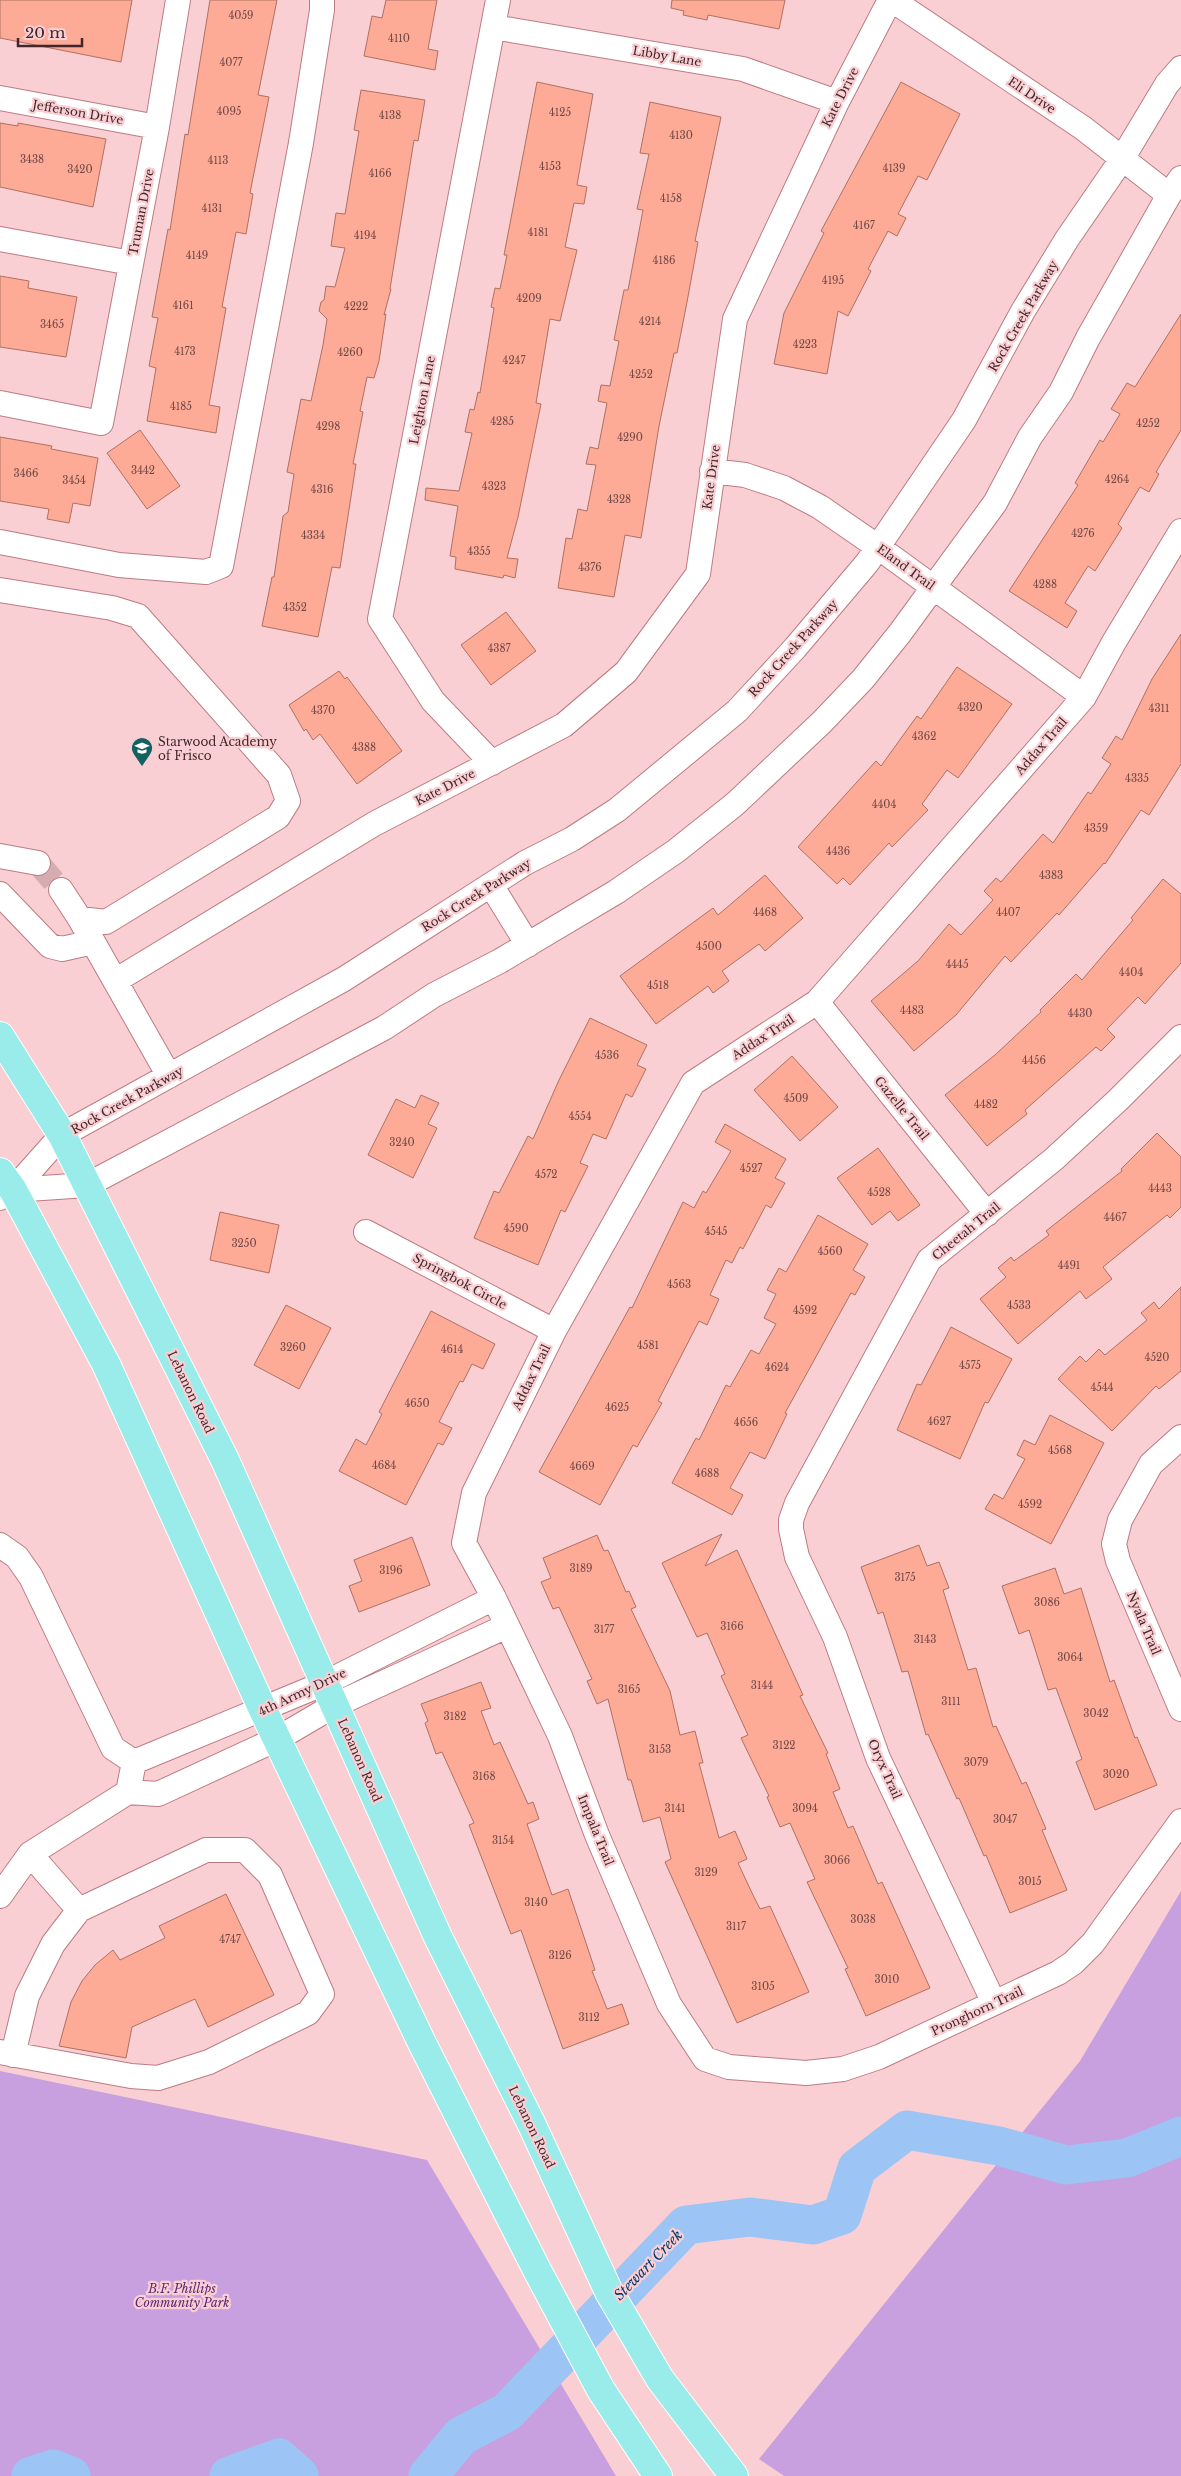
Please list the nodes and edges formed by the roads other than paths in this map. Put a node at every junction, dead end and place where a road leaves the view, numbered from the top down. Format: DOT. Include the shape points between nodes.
graph roads {
  1 [pos="178,0"];
  2 [pos="322,0"];
  3 [pos="498,0"];
  4 [pos="891,0"];
  5 [pos="494,27"];
  6 [pos="1181,68"];
  7 [pos="0,98"];
  8 [pos="837,102"];
  9 [pos="157,127"];
  10 [pos="1122,159"];
  11 [pos="1175,186"];
  12 [pos="0,239"];
  13 [pos="131,263"];
  14 [pos="0,403"];
  15 [pos="712,470"];
  16 [pos="1181,531"];
  17 [pos="0,542"];
  18 [pos="878,547"];
  19 [pos="934,588"];
  20 [pos="0,590"];
  21 [pos="1084,697"];
  22 [pos="492,764"];
  23 [pos="0,856"];
  24 [pos="38,863"];
  25 [pos="491,885"];
  26 [pos="62,890"];
  27 [pos="0,894"];
  28 [pos="80,919"];
  29 [pos="93,942"];
  30 [pos="528,945"];
  31 [pos="115,981"];
  32 [pos="817,1002"];
  33 [pos="0,1036"];
  34 [pos="1181,1038"];
  35 [pos="169,1076"];
  36 [pos="62,1135"];
  37 [pos="87,1185"];
  38 [pos="4,1186"];
  39 [pos="987,1214"];
  40 [pos="366,1232"];
  41 [pos="554,1331"];
  42 [pos="1181,1437"];
  43 [pos="791,1529"];
  44 [pos="0,1545"];
  45 [pos="494,1598"];
  46 [pos="507,1626"];
  47 [pos="330,1694"];
  48 [pos="1181,1709"];
  49 [pos="263,1710"];
  50 [pos="277,1739"];
  51 [pos="134,1762"];
  52 [pos="128,1792"];
  53 [pos="1181,1822"];
  54 [pos="30,1854"];
  55 [pos="0,1896"];
  56 [pos="79,1910"];
  57 [pos="994,2003"];
  58 [pos="6,2053"];
  59 [pos="705,2059"];
  60 [pos="734,2475"];
  61 [pos="658,2476"];
  1 -- 9 [label="street, Truman Drive"];
  2 -- 17 [label="street" via="301,143 221,566 206,572 119,565"];
  3 -- 5 [label="street, Leighton Lane"];
  4 -- 8 [label="street, Kate Drive"];
  4 -- 10 [label="street, Eli Drive" via="1082,128"];
  5 -- 8 [label="street, Libby Lane" via="743,69"];
  5 -- 22 [label="street, Leighton Lane" via="380,619 433,701"];
  6 -- 10 [label="street, Rock Creek Parkway" via="1167,84"];
  7 -- 9 [label="street, Jefferson Drive"];
  8 -- 15 [label="street, Kate Drive" via="735,319"];
  9 -- 13 [label="street, Truman Drive"];
  10 -- 11 [label="street, Eli Drive"];
  10 -- 18 [label="street, Rock Creek Parkway" via="1023,311 964,420"];
  11 -- 19 [label="street" via="1088,338 1061,392 1030,437 995,503"];
  12 -- 13 [label="street"];
  13 -- 14 [label="street, Truman Drive" via="100,423"];
  15 -- 18 [label="street, Eland Trail" via="745,475 784,488 820,507"];
  15 -- 22 [label="street, Kate Drive" via="698,574 626,672 564,725"];
  16 -- 21 [label="street, Addax Trail"];
  18 -- 19 [label="street, Eland Trail"];
  18 -- 25 [label="street, Rock Creek Parkway" via="801,642 737,710 616,810"];
  19 -- 21 [label="street, Eland Trail"];
  19 -- 30 [label="street" via="863,679 735,804 676,851 616,892"];
  20 -- 28 [label="street" via="112,608 138,616 279,775 288,801 278,817 106,922"];
  21 -- 32 [label="street, Addax Trail"];
  22 -- 31 [label="street, Kate Drive" via="374,824"];
  23 -- 24 [label="street"];
  25 -- 30 [label="street"];
  25 -- 35 [label="street, Rock Creek Parkway" via="344,979"];
  26 -- 28 [label="street"];
  27 -- 29 [label="street" via="50,946 62,949"];
  28 -- 29 [label="street"];
  29 -- 31 [label="street"];
  30 -- 37 [label="street" via="434,995 384,1028"];
  31 -- 35 [label="street"];
  32 -- 39 [label="street, Gazelle Trail"];
  32 -- 41 [label="street, Addax Trail" via="693,1083"];
  33 -- 36 [label="main road, Lebanon Road"];
  34 -- 39 [label="street, Cheetah Trail" via="1083,1134"];
  35 -- 36 [label="street, Rock Creek Parkway"];
  36 -- 37 [label="main road, Lebanon Road"];
  36 -- 38 [label="street, Rock Creek Parkway"];
  37 -- 38 [label="street"];
  37 -- 47 [label="main road, Lebanon Road" via="225,1460"];
  38 -- 49 [label="main road" via="106,1364"];
  39 -- 43 [label="street, Cheetah Trail" via="935,1254 925,1266 797,1503"];
  40 -- 41 [label="street, Springbok Circle"];
  41 -- 45 [label="street, Addax Trail" via="474,1493 464,1543"];
  42 -- 48 [label="street, Nyala Trail" via="1151,1464 1115,1534 1118,1561"];
  43 -- 57 [label="street, Oryx Trail" via="797,1557 838,1645 878,1758"];
  44 -- 51 [label="street" via="17,1557 31,1577 113,1748"];
  45 -- 46 [label="street, Impala Trail"];
  45 -- 47 [label="street, 4th Army Drive"];
  46 -- 47 [label="street, 4th Army Drive"];
  46 -- 59 [label="street, Impala Trail" via="560,1736 597,1835 669,2004"];
  47 -- 49 [label="street, 4th Army Drive"];
  47 -- 50 [label="street, 4th Army Drive"];
  47 -- 60 [label="main road, Lebanon Road" via="438,1937 532,2125 614,2300 660,2379"];
  49 -- 50 [label="main road"];
  49 -- 51 [label="street, 4th Army Drive"];
  50 -- 52 [label="street, 4th Army Drive" via="158,1794"];
  50 -- 61 [label="main road" via="474,2146 601,2390"];
  51 -- 52 [label="street"];
  52 -- 54 [label="street"];
  53 -- 57 [label="street, Pronghorn Trail" via="1099,1936 1080,1957 1058,1973"];
  54 -- 55 [label="street"];
  54 -- 56 [label="street"];
  56 -- 58 [label="street" via="53,1944 26,1996"];
  56 -- 58 [label="street" via="206,1850 245,1850 270,1875 322,1994 308,2012 209,2062 158,2078"];
  57 -- 59 [label="street, Pronghorn Trail" via="879,2057 843,2069 806,2072 738,2068 720,2066"];
}
